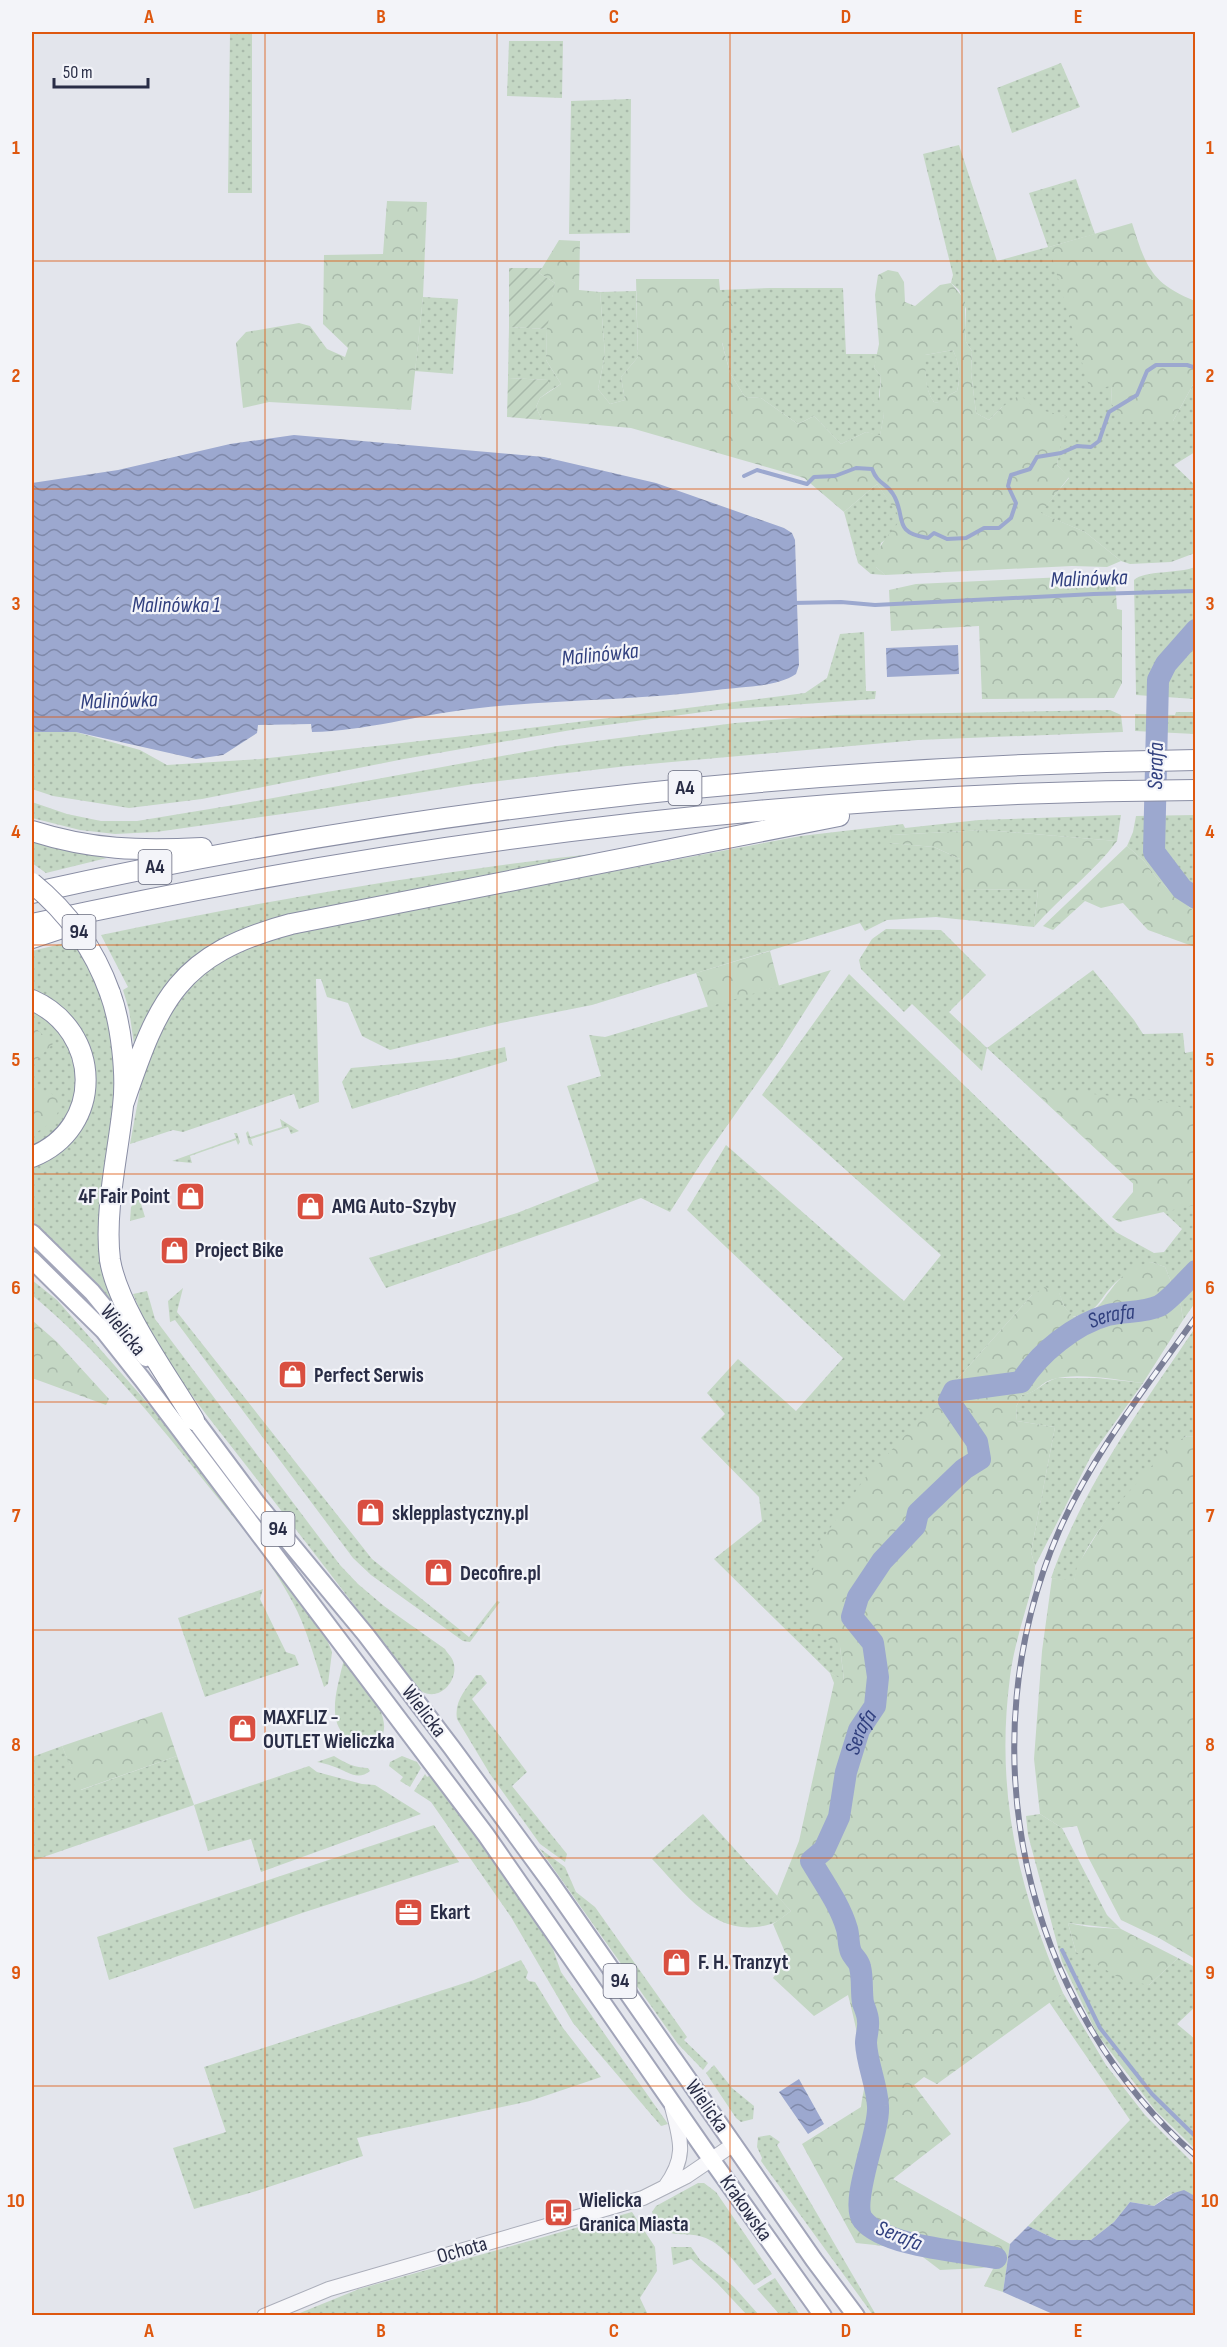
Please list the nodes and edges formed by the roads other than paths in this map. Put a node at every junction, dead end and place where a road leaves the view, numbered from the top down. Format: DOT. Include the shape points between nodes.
graph roads {
  1 [pos="1194,760"];
  2 [pos="1194,790"];
  3 [pos="912,800"];
  4 [pos="32,831"];
  5 [pos="279,844"];
  6 [pos="32,883"];
  7 [pos="32,893"];
  8 [pos="138,900"];
  9 [pos="32,924"];
  10 [pos="32,938"];
  11 [pos="32,1000"];
  12 [pos="124,1102"];
  13 [pos="32,1157"];
  14 [pos="32,1233"];
  15 [pos="32,1260"];
  16 [pos="194,1420"];
  17 [pos="670,2099"];
  18 [pos="734,2144"];
  19 [pos="711,2159"];
  20 [pos="662,2190"];
  21 [pos="784,2216"];
  22 [pos="264,2316"];
  23 [pos="823,2316"];
  24 [pos="856,2316"];
  1 -- 5 [label="highway, A4" via="878,772 689,788 476,813"];
  2 -- 3 [label="highway, A4"];
  3 -- 8 [label="highway, A4" via="694,817 506,839 282,873"];
  3 -- 12 [label="highway" via="262,932 214,954 169,996 148,1032"];
  4 -- 5 [label="highway" via="105,848 140,850"];
  5 -- 7 [label="highway, A4"];
  6 -- 12 [label="highway, 94, bridge" via="75,926 94,955 110,993 120,1038"];
  8 -- 9 [label="highway, A4"];
  8 -- 10 [label="highway"];
  11 -- 13 [label="highway" via="53,1011 72,1033 83,1059 86,1085 70,1127 60,1139"];
  12 -- 16 [label="highway" via="114,1172 110,1260 130,1314"];
  14 -- 16 [label="main road, Wielicka" via="92,1292"];
  15 -- 17 [label="main road, Wielicka / 94" via="104,1331 240,1507 479,1826"];
  16 -- 18 [label="main road, Wielicka / 94" via="428,1716"];
  17 -- 19 [label="main road, Krakowska / 94"];
  17 -- 20 [label="street" via="682,2148 674,2174"];
  18 -- 19 [label="street, Ochota"];
  18 -- 21 [label="main road, Wielicka / 94"];
  19 -- 20 [label="street, Ochota"];
  19 -- 23 [label="main road, Krakowska / 94"];
  20 -- 22 [label="street, Ochota" via="329,2289"];
  21 -- 24 [label="main road, Krakowska / 94"];
}
